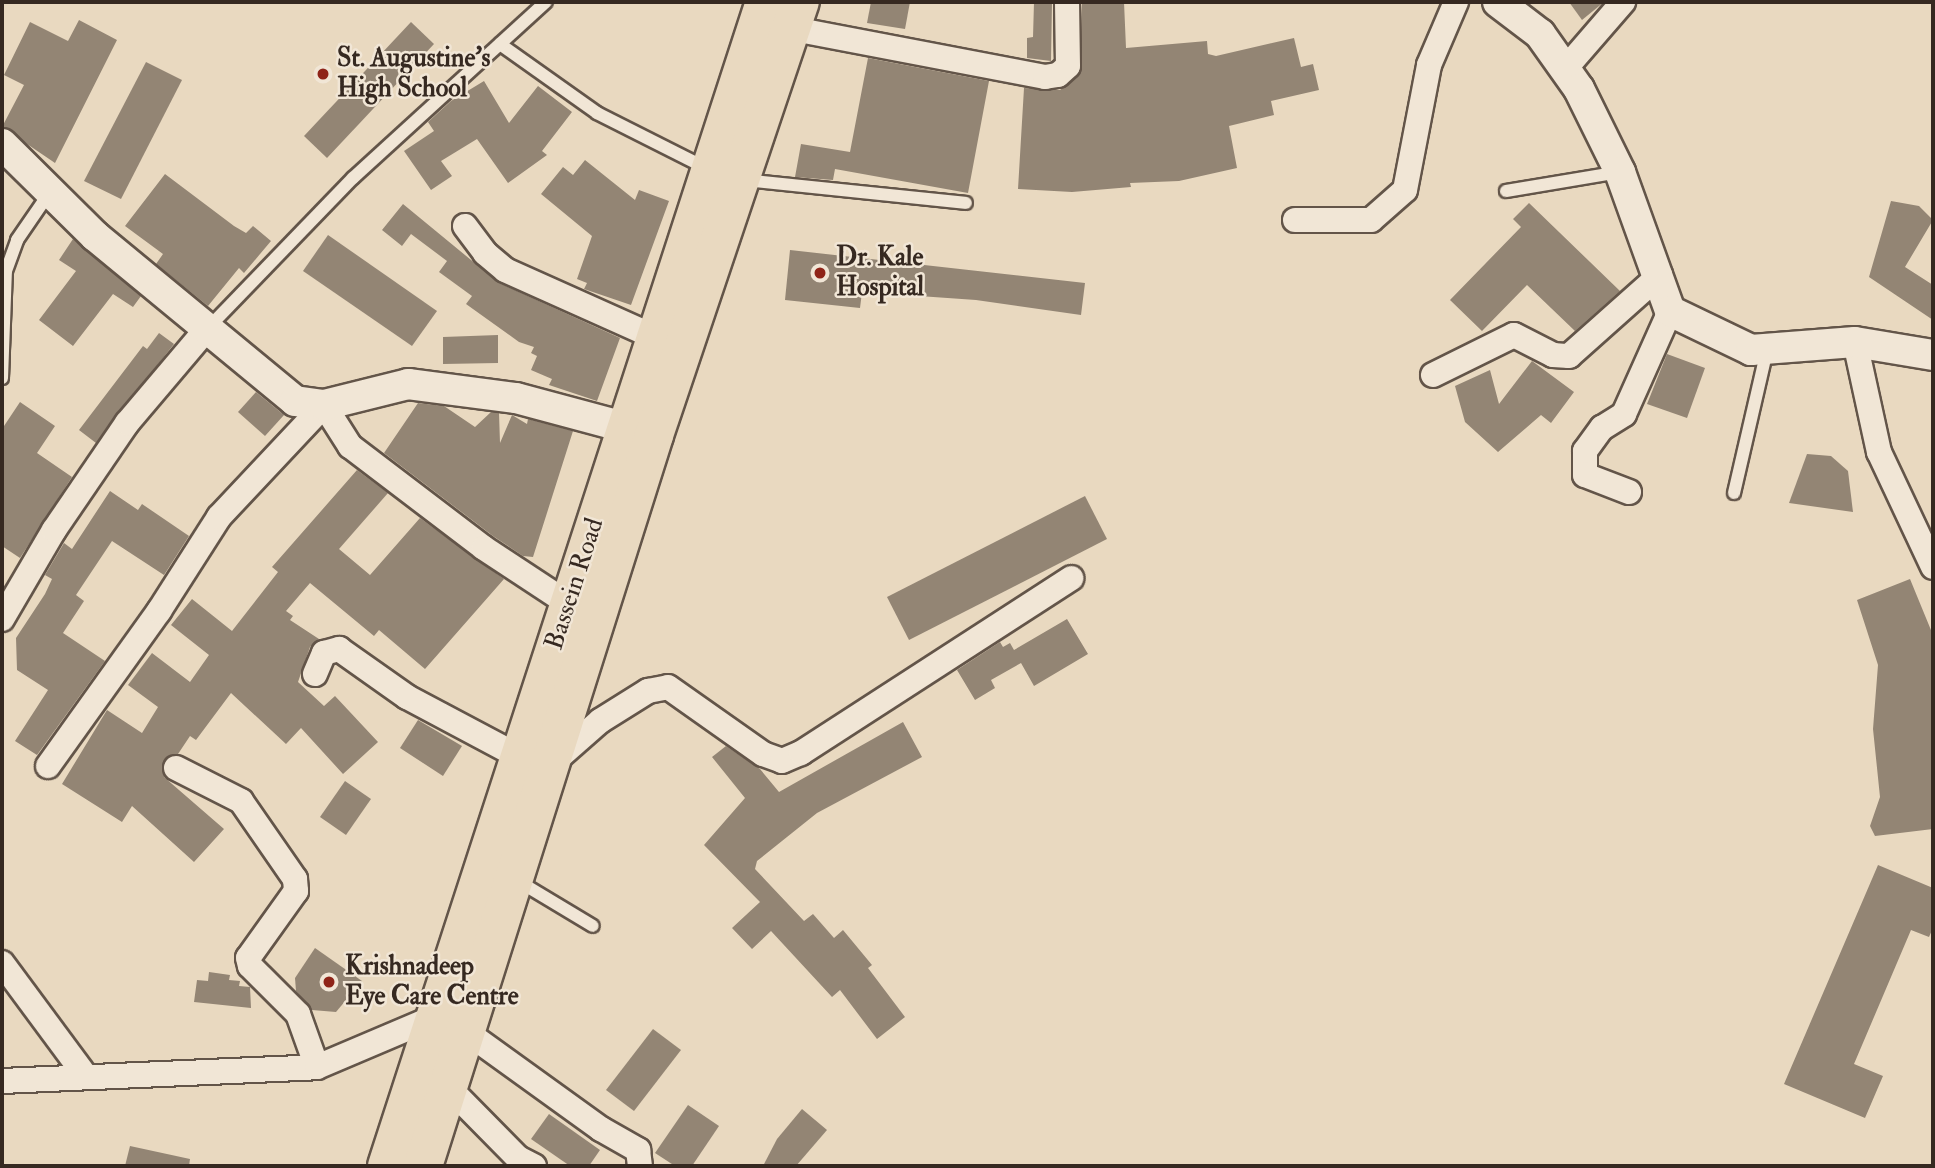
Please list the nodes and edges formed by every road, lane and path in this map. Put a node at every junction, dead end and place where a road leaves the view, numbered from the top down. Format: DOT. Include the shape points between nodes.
graph roads {
  1 [pos="546,2"];
  2 [pos="1067,2"];
  3 [pos="1456,2"];
  4 [pos="1497,2"];
  5 [pos="1623,2"];
  6 [pos="779,13"];
  7 [pos="500,44"];
  8 [pos="1565,69"];
  9 [pos="2,144"];
  10 [pos="1620,172"];
  11 [pos="727,175"];
  12 [pos="50,191"];
  13 [pos="1506,191"];
  14 [pos="966,203"];
  15 [pos="1295,220"];
  16 [pos="465,226"];
  17 [pos="1660,275"];
  18 [pos="1671,311"];
  19 [pos="206,330"];
  20 [pos="657,338"];
  21 [pos="1855,342"];
  22 [pos="1767,348"];
  23 [pos="1933,355"];
  24 [pos="1433,375"];
  25 [pos="2,378"];
  26 [pos="324,405"];
  27 [pos="640,432"];
  28 [pos="1629,492"];
  29 [pos="1734,493"];
  30 [pos="1933,567"];
  31 [pos="1071,578"];
  32 [pos="569,604"];
  33 [pos="2,618"];
  34 [pos="315,674"];
  35 [pos="534,761"];
  36 [pos="48,766"];
  37 [pos="176,768"];
  38 [pos="513,878"];
  39 [pos="593,926"];
  40 [pos="2,963"];
  41 [pos="450,1024"];
  42 [pos="317,1067"];
  43 [pos="85,1075"];
  44 [pos="2,1081"];
  45 [pos="448,1087"];
  46 [pos="387,1166"];
  47 [pos="423,1166"];
  48 [pos="534,1166"];
  49 [pos="640,1166"];
  1 -- 7 [label="lane"];
  2 -- 6 [label="street" via="1068,66 1058,75 1045,77"];
  3 -- 15 [label="street" via="1429,65 1405,191 1371,220"];
  4 -- 8 [label="street" via="1539,34"];
  5 -- 8 [label="street"];
  6 -- 11 [label="main road, Bassein Road"];
  7 -- 11 [label="lane" via="597,113"];
  7 -- 19 [label="lane" via="353,178"];
  8 -- 10 [label="street"];
  9 -- 12 [label="street"];
  10 -- 13 [label="lane"];
  10 -- 17 [label="street"];
  11 -- 14 [label="lane"];
  11 -- 20 [label="main road, Bassein Road"];
  11 -- 27 [label="main road, Bassein Road"];
  12 -- 19 [label="street"];
  12 -- 25 [label="lane" via="17,240 6,271"];
  16 -- 20 [label="street" via="505,270"];
  17 -- 18 [label="street"];
  17 -- 24 [label="street" via="1569,356 1553,355 1514,335"];
  18 -- 22 [label="street" via="1751,349"];
  18 -- 28 [label="street" via="1624,414 1602,428 1585,451 1585,475"];
  19 -- 26 [label="street" via="295,401"];
  19 -- 33 [label="street" via="127,423 54,530"];
  20 -- 27 [label="main road, Bassein Road"];
  21 -- 22 [label="street"];
  21 -- 23 [label="street"];
  21 -- 30 [label="street" via="1879,452"];
  22 -- 29 [label="lane"];
  26 -- 27 [label="street" via="408,384 516,398"];
  26 -- 32 [label="street" via="350,446 484,548"];
  26 -- 36 [label="street" via="219,517 159,611"];
  27 -- 32 [label="main road, Bassein Road"];
  27 -- 35 [label="main road, Bassein Road"];
  31 -- 35 [label="street" via="802,753 782,761 763,754 668,687 648,691"];
  32 -- 35 [label="main road, Bassein Road"];
  34 -- 35 [label="street" via="324,653 339,649 407,698"];
  35 -- 38 [label="main road, Bassein Road"];
  35 -- 41 [label="main road, Bassein Road"];
  37 -- 42 [label="street" via="241,801 295,879 296,891 248,958 250,966 298,1014"];
  38 -- 39 [label="lane"];
  38 -- 41 [label="main road, Bassein Road"];
  40 -- 43 [label="street"];
  41 -- 42 [label="street"];
  41 -- 45 [label="main road, Bassein Road"];
  41 -- 46 [label="main road, Bassein Road"];
  41 -- 49 [label="street" via="638,1150"];
  42 -- 43 [label="street"];
  43 -- 44 [label="street"];
  45 -- 47 [label="main road, Bassein Road"];
  45 -- 48 [label="street" via="518,1158"];
}
